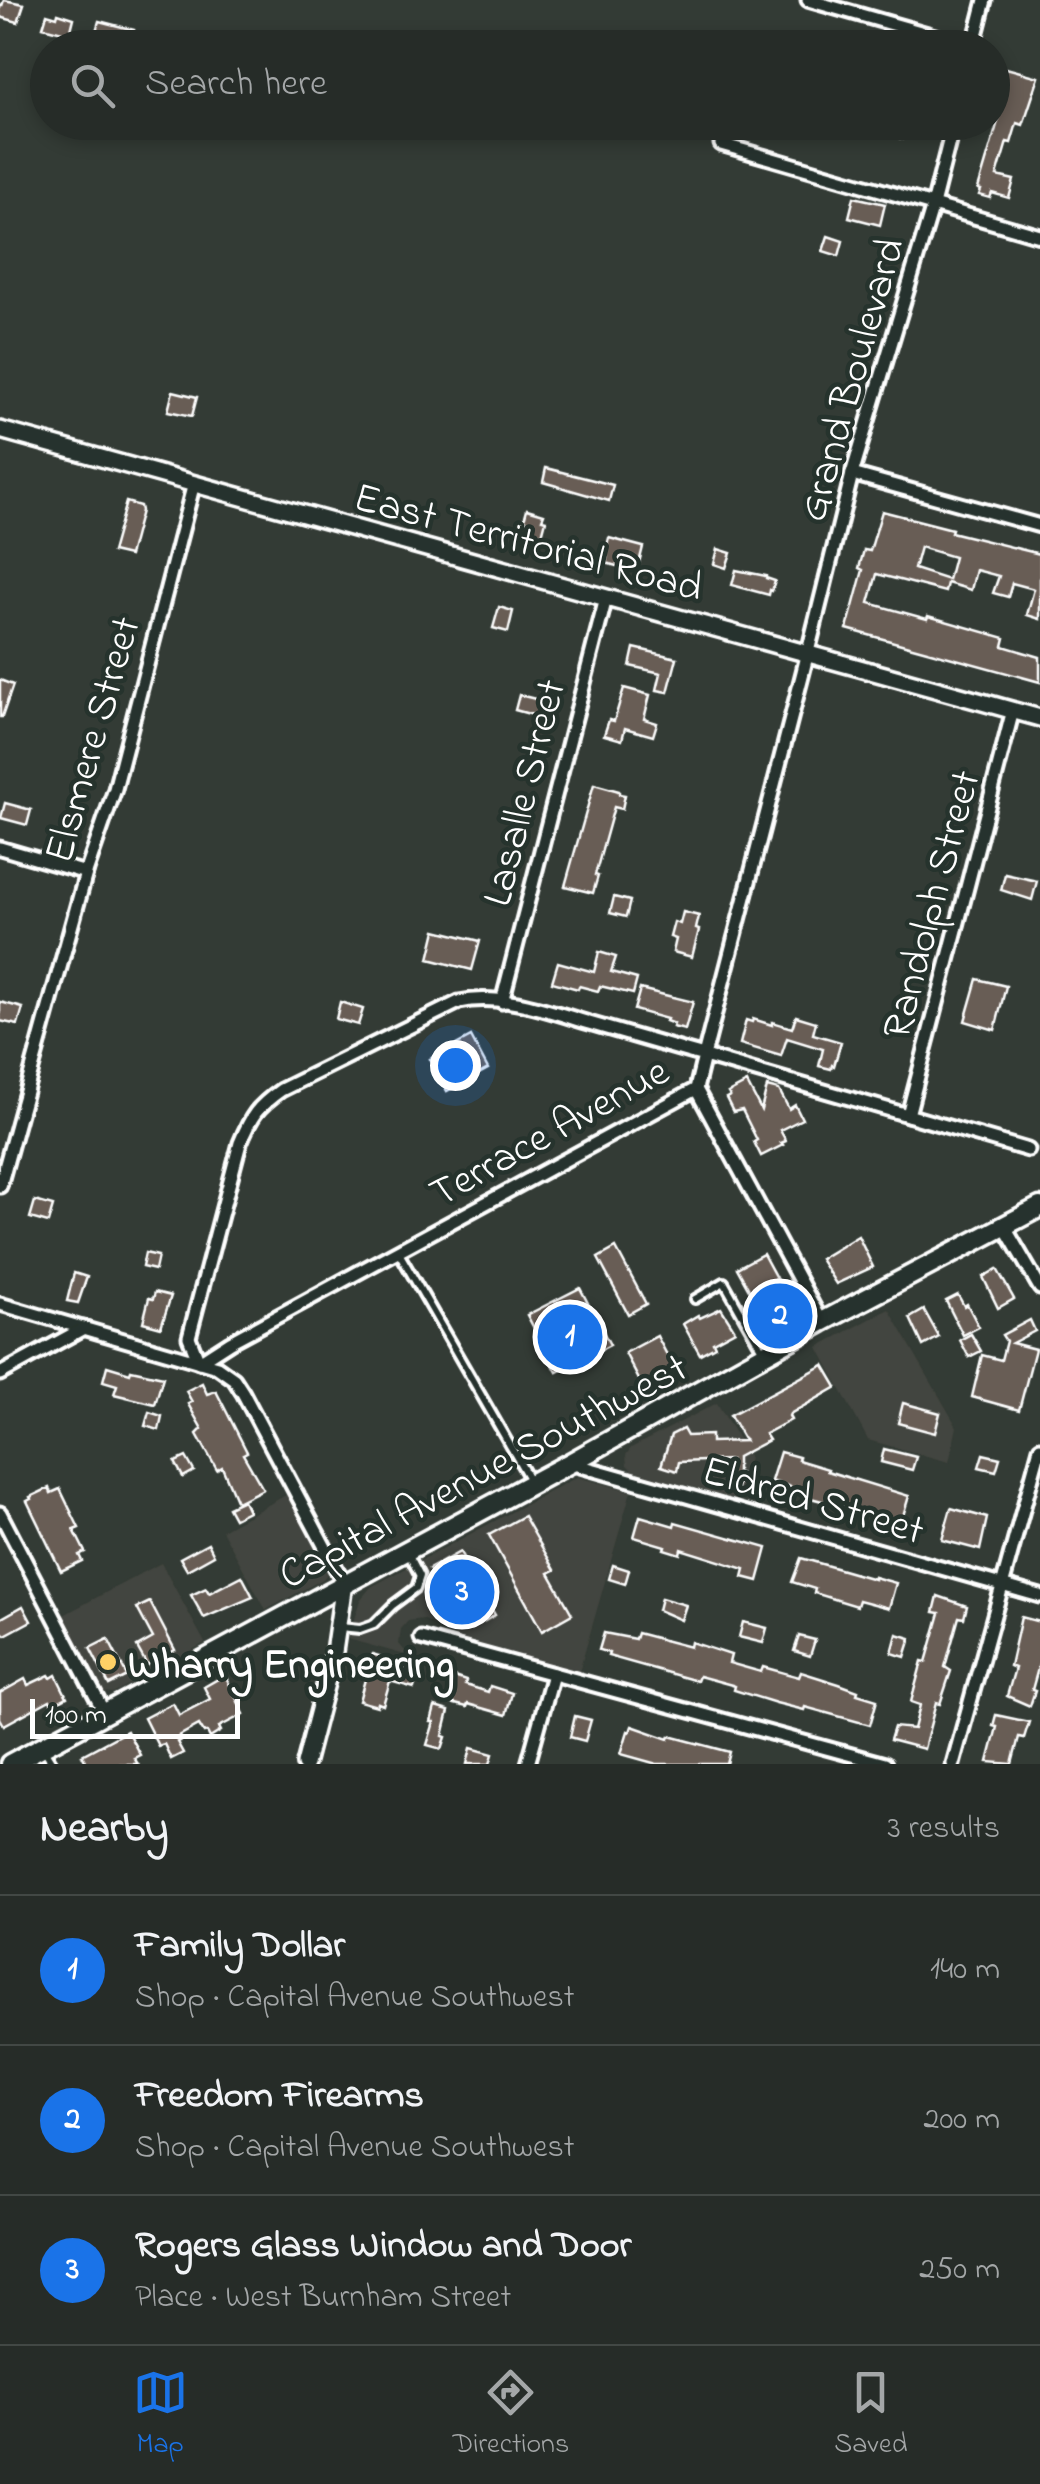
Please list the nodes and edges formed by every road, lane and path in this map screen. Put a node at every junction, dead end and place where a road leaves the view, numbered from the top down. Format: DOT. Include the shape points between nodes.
graph roads {
  1 [pos="808,0"];
  2 [pos="985,0"];
  3 [pos="911,30"];
  4 [pos="978,30"];
  5 [pos="949,140"];
  6 [pos="721,144"];
  7 [pos="933,205"];
  8 [pos="1040,236"];
  9 [pos="0,430"];
  10 [pos="852,474"];
  11 [pos="194,483"];
  12 [pos="1040,526"];
  13 [pos="606,598"];
  14 [pos="808,654"];
  15 [pos="1012,710"];
  16 [pos="1040,718"];
  17 [pos="0,848"];
  18 [pos="86,872"];
  19 [pos="502,1002"];
  20 [pos="704,1056"];
  21 [pos="696,1090"];
  22 [pos="908,1115"];
  23 [pos="1028,1150"];
  24 [pos="0,1186"];
  25 [pos="1040,1208"];
  26 [pos="1004,1226"];
  27 [pos="398,1251"];
  28 [pos="1040,1288"];
  29 [pos="696,1299"];
  30 [pos="0,1304"];
  31 [pos="822,1322"];
  32 [pos="84,1328"];
  33 [pos="765,1354"];
  34 [pos="199,1362"];
  35 [pos="0,1374"];
  36 [pos="1040,1448"];
  37 [pos="570,1462"];
  38 [pos="532,1483"];
  39 [pos="0,1513"];
  40 [pos="406,1550"];
  41 [pos="344,1583"];
  42 [pos="1002,1585"];
  43 [pos="1040,1596"];
  44 [pos="338,1627"];
  45 [pos="421,1638"];
  46 [pos="552,1674"];
  47 [pos="105,1714"];
  48 [pos="42,1747"];
  49 [pos="10,1764"];
  50 [pos="53,1764"];
  51 [pos="305,1764"];
  52 [pos="528,1764"];
  53 [pos="885,1764"];
  54 [pos="954,1764"];
  1 -- 3 [label="street"];
  2 -- 4 [label="street"];
  5 -- 7 [label="street, Grand Boulevard"];
  6 -- 7 [label="street"];
  7 -- 8 [label="street"];
  7 -- 10 [label="street, Grand Boulevard"];
  9 -- 11 [label="street, East Territorial Road"];
  10 -- 12 [label="street"];
  10 -- 14 [label="street, Grand Boulevard"];
  11 -- 13 [label="street, East Territorial Road"];
  11 -- 18 [label="street, Elsmere Street" via="115,789"];
  13 -- 14 [label="street, East Territorial Road"];
  13 -- 19 [label="street, Lasalle Street"];
  14 -- 15 [label="street, East Territorial Road"];
  14 -- 20 [label="street, Terrace Avenue"];
  15 -- 16 [label="street, East Territorial Road"];
  15 -- 22 [label="street, Randolph Street"];
  17 -- 18 [label="street"];
  18 -- 24 [label="street, Elsmere Street"];
  19 -- 20 [label="street"];
  19 -- 34 [label="street" via="450,1006 281,1090 250,1117 189,1337"];
  20 -- 21 [label="street, Terrace Avenue"];
  20 -- 22 [label="street"];
  21 -- 27 [label="street, Terrace Avenue"];
  21 -- 31 [label="street"];
  22 -- 23 [label="street"];
  25 -- 26 [label="main road, Capital Avenue Southwest"];
  26 -- 28 [label="street"];
  26 -- 31 [label="main road, Capital Avenue Southwest"];
  27 -- 34 [label="street, Terrace Avenue"];
  27 -- 38 [label="lane"];
  29 -- 33 [label="lane" via="724,1282"];
  30 -- 32 [label="street"];
  31 -- 33 [label="main road, Capital Avenue Southwest"];
  32 -- 34 [label="street"];
  32 -- 35 [label="street"];
  33 -- 37 [label="main road, Capital Avenue Southwest"];
  34 -- 41 [label="street" via="238,1384"];
  36 -- 42 [label="street"];
  37 -- 38 [label="main road, Capital Avenue Southwest"];
  37 -- 42 [label="street, Eldred Street"];
  38 -- 40 [label="main road, Capital Avenue Southwest"];
  39 -- 47 [label="street"];
  40 -- 41 [label="main road, Capital Avenue Southwest"];
  40 -- 44 [label="lane" via="420,1576 416,1588 374,1624"];
  41 -- 44 [label="street"];
  41 -- 47 [label="main road, Capital Avenue Southwest"];
  42 -- 43 [label="street, Eldred Street"];
  42 -- 54 [label="street"];
  44 -- 51 [label="street"];
  45 -- 46 [label="street"];
  46 -- 52 [label="street"];
  46 -- 53 [label="street"];
  47 -- 48 [label="main road, Capital Avenue Southwest"];
  48 -- 49 [label="main road, Capital Avenue Southwest"];
  48 -- 50 [label="lane"];
}
